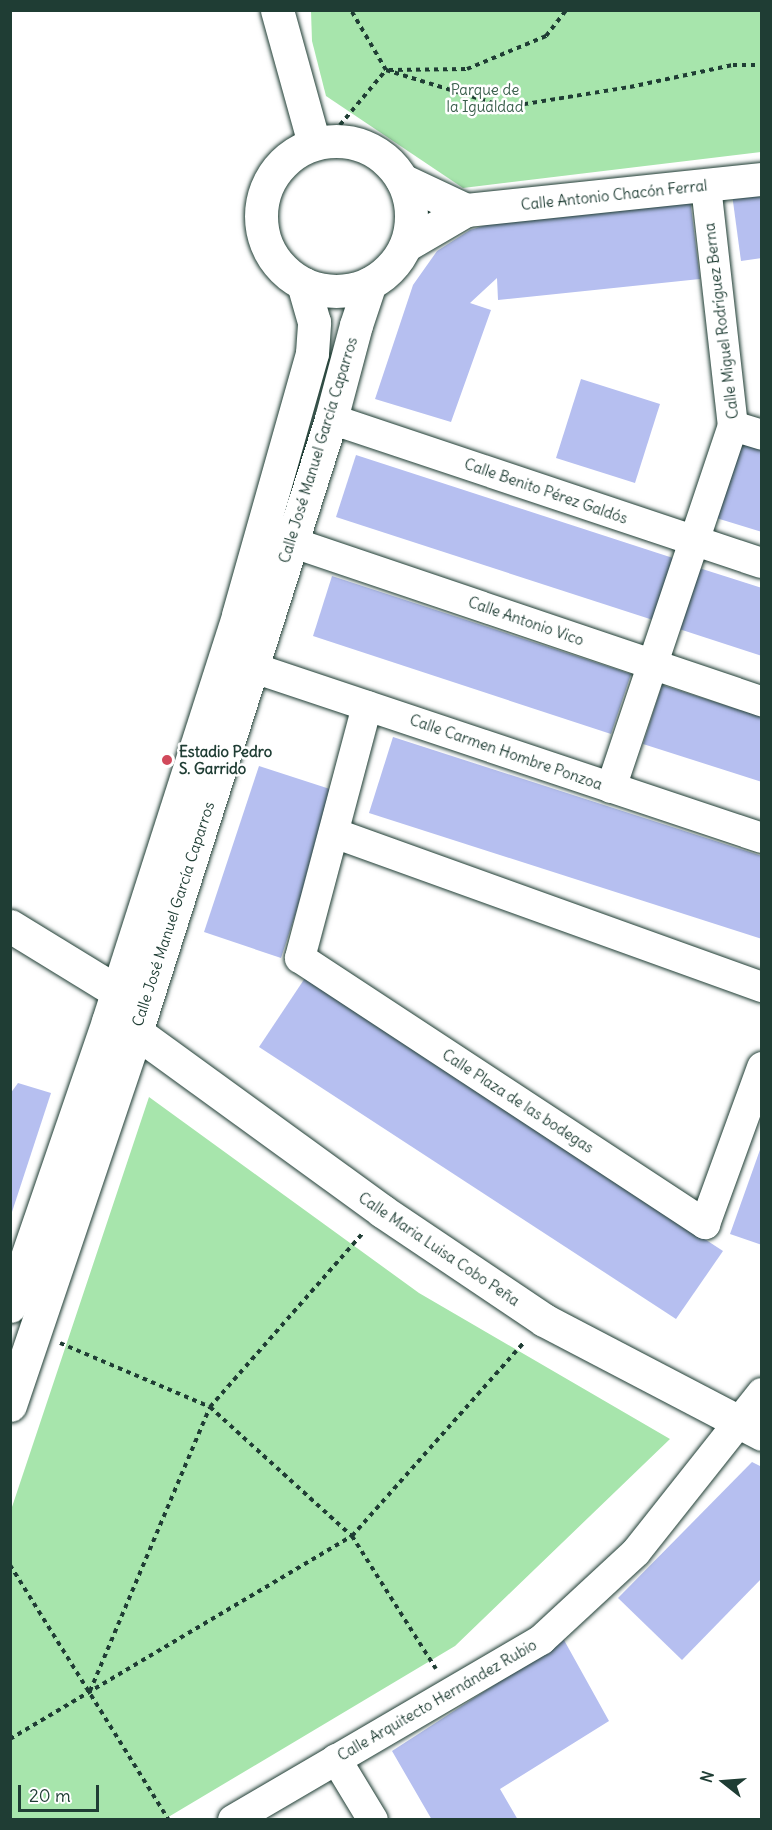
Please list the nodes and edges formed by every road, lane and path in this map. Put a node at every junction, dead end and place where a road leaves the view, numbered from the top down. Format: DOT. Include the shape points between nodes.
graph roads {
  1 [pos="277,10"];
  2 [pos="351,10"];
  3 [pos="566,10"];
  4 [pos="762,65"];
  5 [pos="386,70"];
  6 [pos="320,142"];
  7 [pos="762,179"];
  8 [pos="402,180"];
  9 [pos="706,186"];
  10 [pos="466,210"];
  11 [pos="406,245"];
  12 [pos="370,283"];
  13 [pos="303,284"];
  14 [pos="331,418"];
  15 [pos="734,426"];
  16 [pos="762,435"];
  17 [pos="695,540"];
  18 [pos="291,542"];
  19 [pos="762,563"];
  20 [pos="653,664"];
  21 [pos="251,667"];
  22 [pos="762,701"];
  23 [pos="367,706"];
  24 [pos="611,788"];
  25 [pos="333,833"];
  26 [pos="762,838"];
  27 [pos="10,926"];
  28 [pos="762,987"];
  29 [pos="116,991"];
  30 [pos="136,1032"];
  31 [pos="762,1067"];
  32 [pos="382,1211"];
  33 [pos="10,1306"];
  34 [pos="544,1320"];
  35 [pos="35,1333"];
  36 [pos="762,1393"];
  37 [pos="10,1405"];
  38 [pos="210,1407"];
  39 [pos="750,1428"];
  40 [pos="352,1536"];
  41 [pos="10,1566"];
  42 [pos="90,1692"];
  43 [pos="450,1692"];
  44 [pos="10,1739"];
  45 [pos="336,1759"];
  46 [pos="169,1820"];
  47 [pos="233,1820"];
  48 [pos="373,1820"];
  1 -- 6 [label="street"];
  2 -- 5 [label="path"];
  3 -- 5 [label="path" via="546,36 467,69"];
  4 -- 5 [label="path" via="734,65 506,107"];
  5 -- 6 [label="path"];
  6 -- 8 [label="street" via="340,140 365,146 387,159"];
  6 -- 13 [label="street" via="292,155 274,173 263,197 261,222 267,248 282,269"];
  7 -- 9 [label="street, Calle Antonio Chacón Ferral"];
  8 -- 10 [label="street"];
  8 -- 11 [label="street" via="410,201"];
  9 -- 10 [label="street, Calle Antonio Chacón Ferral"];
  9 -- 15 [label="street, Calle Miguel Rodríguez Berna"];
  10 -- 11 [label="street, Calle Antonio Chacón Ferral"];
  11 -- 12 [label="street" via="391,267"];
  12 -- 13 [label="street" via="348,290 325,291"];
  12 -- 14 [label="street, Calle José Manuel García Caparros"];
  13 -- 29 [label="street, Calle José Manuel García Caparros" via="314,322 312,353 238,615"];
  14 -- 17 [label="street, Calle Benito Pérez Galdós"];
  14 -- 18 [label="street, Calle José Manuel García Caparros"];
  15 -- 16 [label="street, Calle Miguel Rodríguez Berna"];
  15 -- 17 [label="street"];
  17 -- 19 [label="street, Calle Benito Pérez Galdós"];
  17 -- 20 [label="street"];
  18 -- 20 [label="street, Calle Antonio Vico"];
  18 -- 21 [label="street, Calle José Manuel García Caparros"];
  20 -- 22 [label="street, Calle Antonio Vico"];
  20 -- 24 [label="street"];
  21 -- 23 [label="street, Calle Carmen Hombre Ponzoa"];
  21 -- 30 [label="street, Calle José Manuel García Caparros"];
  23 -- 24 [label="street, Calle Carmen Hombre Ponzoa"];
  23 -- 25 [label="street, Calle Plaza de las bodegas"];
  24 -- 26 [label="street, Calle Carmen Hombre Ponzoa"];
  25 -- 28 [label="street"];
  25 -- 31 [label="street, Calle Plaza de las bodegas" via="300,958 705,1224"];
  27 -- 29 [label="street"];
  29 -- 33 [label="street, Calle José Manuel García Caparros"];
  30 -- 32 [label="street, Calle Maria Luisa Cobo Peña"];
  30 -- 35 [label="street, Calle José Manuel García Caparros"];
  32 -- 34 [label="street, Calle Maria Luisa Cobo Peña"];
  32 -- 38 [label="path"];
  34 -- 39 [label="street, Calle Maria Luisa Cobo Peña"];
  34 -- 40 [label="path"];
  35 -- 37 [label="street, Calle José Manuel García Caparros"];
  35 -- 38 [label="path"];
  36 -- 39 [label="street, Calle Arquitecto Hernández Rubio"];
  38 -- 40 [label="path"];
  38 -- 42 [label="path"];
  39 -- 43 [label="street, Calle Arquitecto Hernández Rubio" via="636,1552 541,1640"];
  40 -- 42 [label="path"];
  40 -- 43 [label="path"];
  41 -- 42 [label="path"];
  42 -- 44 [label="path"];
  42 -- 46 [label="path"];
  43 -- 45 [label="street, Calle Arquitecto Hernández Rubio"];
  45 -- 47 [label="street, Calle Arquitecto Hernández Rubio"];
  45 -- 48 [label="street"];
}
